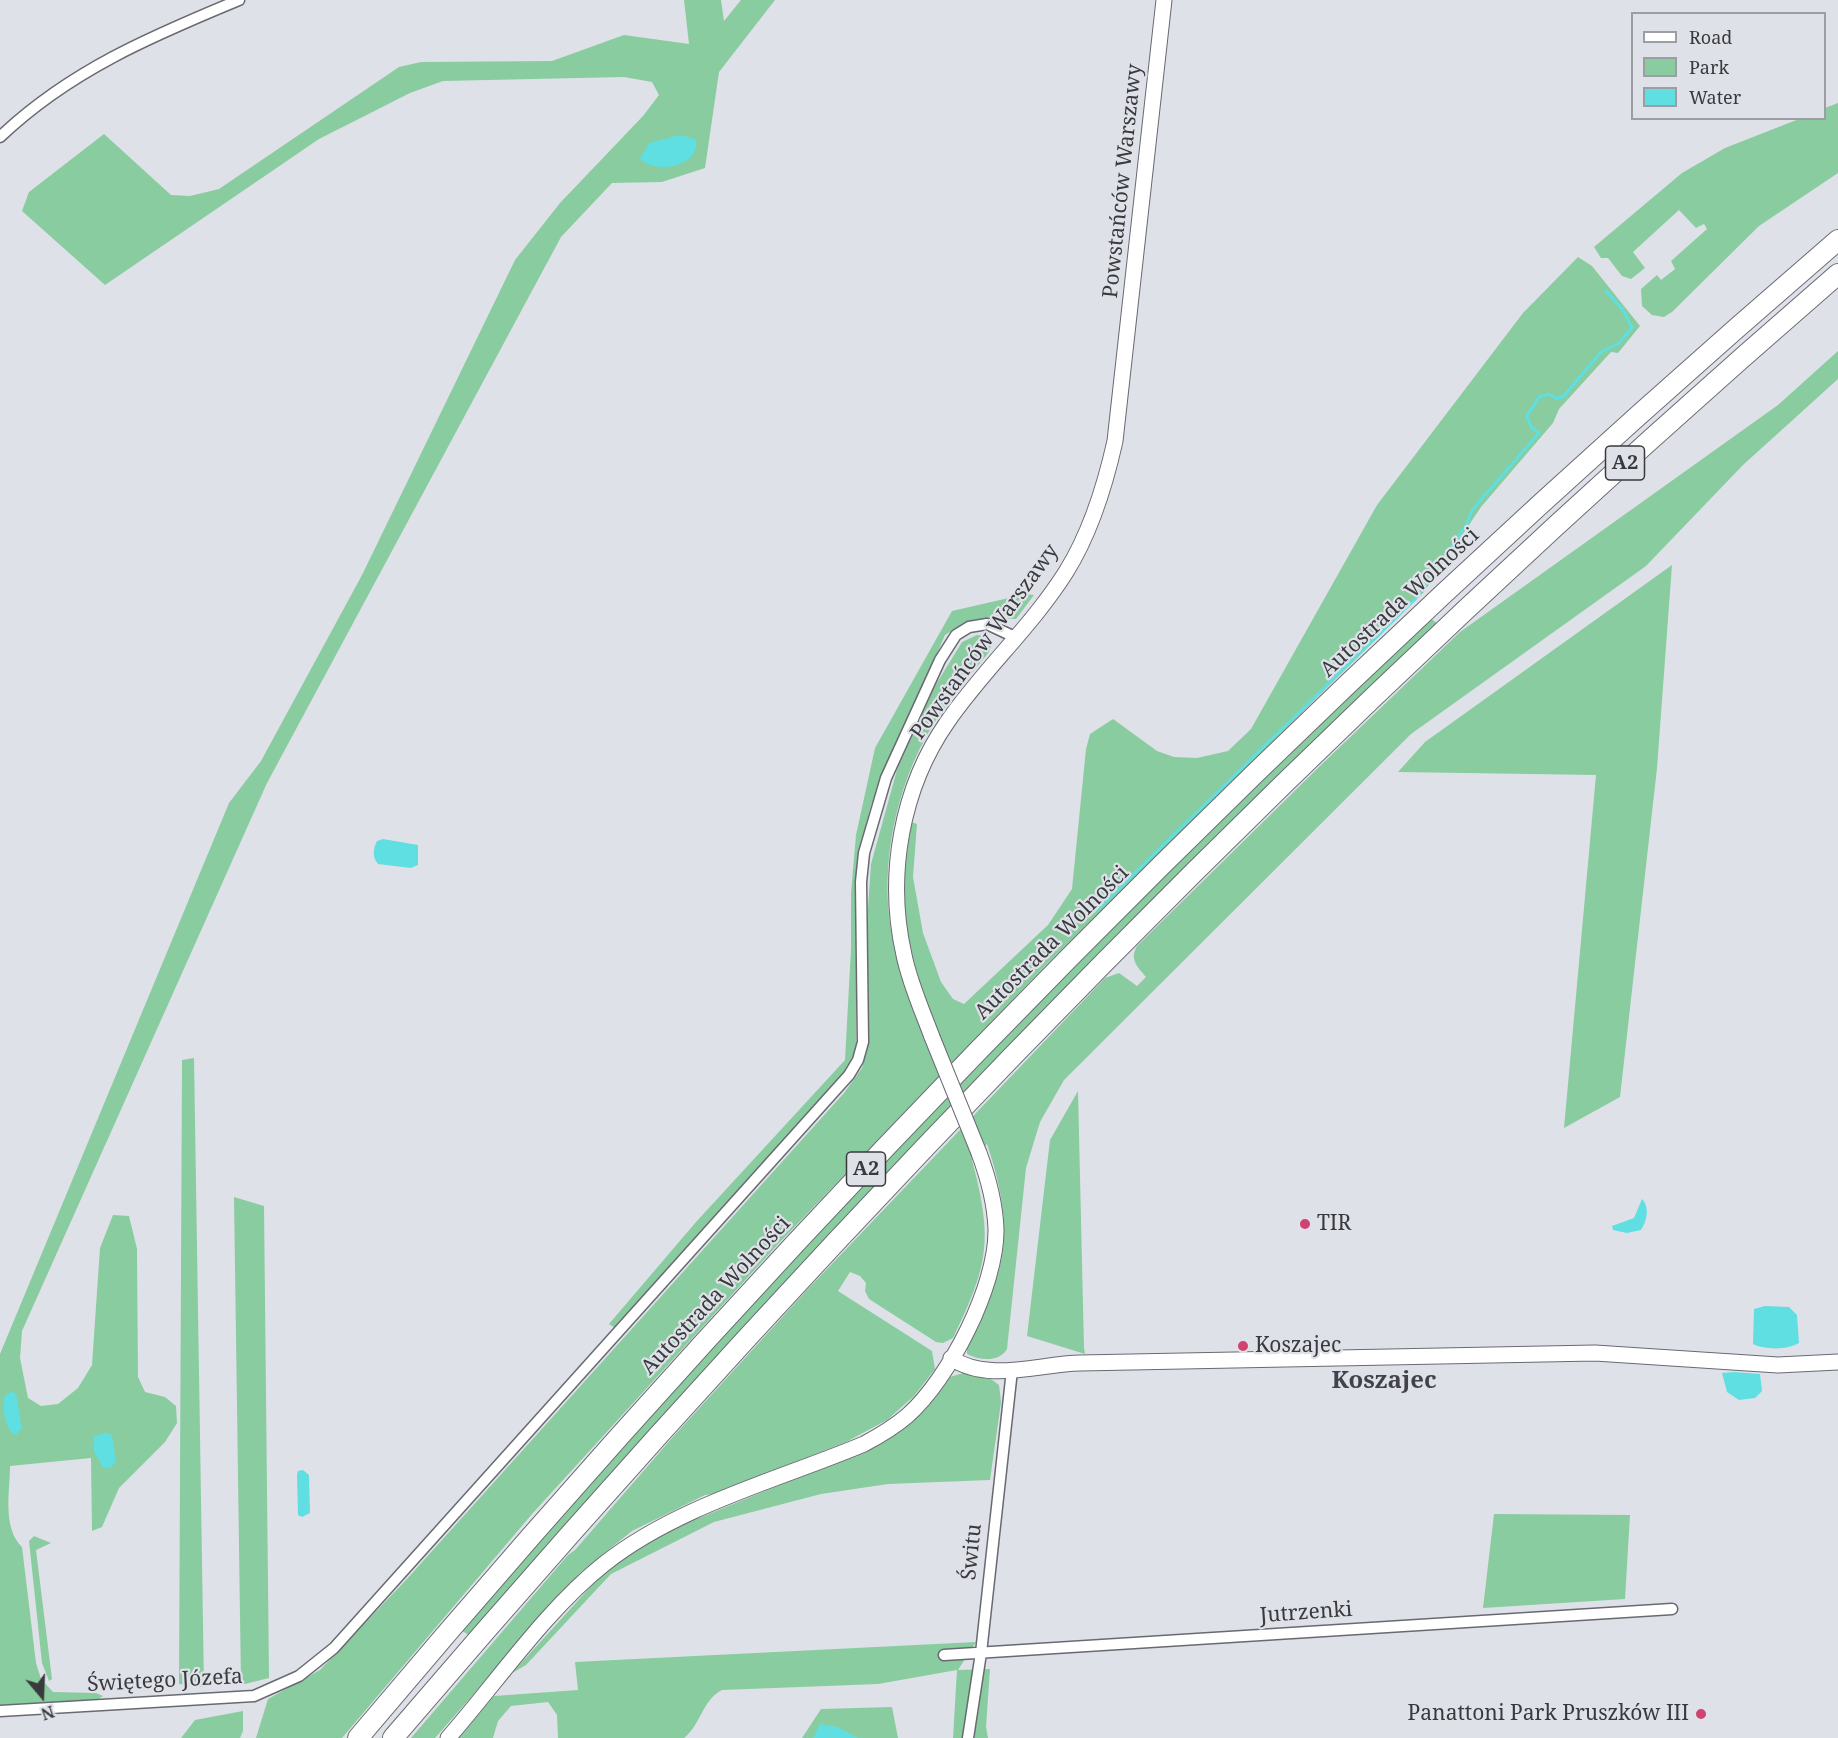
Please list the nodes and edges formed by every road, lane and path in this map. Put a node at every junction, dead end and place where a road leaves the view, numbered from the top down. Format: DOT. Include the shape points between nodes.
graph roads {
  1 [pos="239,0"];
  2 [pos="1164,0"];
  3 [pos="0,137"];
  4 [pos="1838,240"];
  5 [pos="1838,274"];
  6 [pos="1017,638"];
  7 [pos="951,1358"];
  8 [pos="1838,1362"];
  9 [pos="1012,1370"];
  10 [pos="1672,1609"];
  11 [pos="981,1653"];
  12 [pos="944,1655"];
  13 [pos="0,1711"];
  14 [pos="358,1738"];
  15 [pos="393,1738"];
  16 [pos="448,1738"];
  17 [pos="968,1738"];
  1 -- 3 [label="street" via="154,34 100,62 47,96"];
  2 -- 6 [label="street, Powstańców Warszawy" via="1110,463 1076,554"];
  4 -- 14 [label="highway, Autostrada Wolności / A2" via="1418,619 1047,982 854,1182 656,1397"];
  5 -- 15 [label="highway, A2" via="1493,584 1297,770 1079,986 701,1385"];
  6 -- 7 [label="street, Powstańców Warszawy, bridge" via="939,734 917,778 900,840 896,885 899,930 908,973 979,1153 994,1210 993,1263 982,1298"];
  6 -- 13 [label="street, Świętego Józefa" via="987,624 969,627 956,635 940,660 886,778 864,853 863,1042 849,1075 322,1659 299,1676 254,1696"];
  7 -- 9 [label="street" via="967,1366"];
  7 -- 16 [label="street, Powstańców Warszawy" via="916,1407 877,1437 677,1519 642,1537 603,1565 560,1606"];
  8 -- 9 [label="street" via="1778,1365 1596,1353 1080,1363"];
  9 -- 11 [label="street, Świtu"];
  10 -- 11 [label="street, Jutrzenki"];
  11 -- 12 [label="street, Jutrzenki"];
  11 -- 17 [label="street, Świtu"];
}
